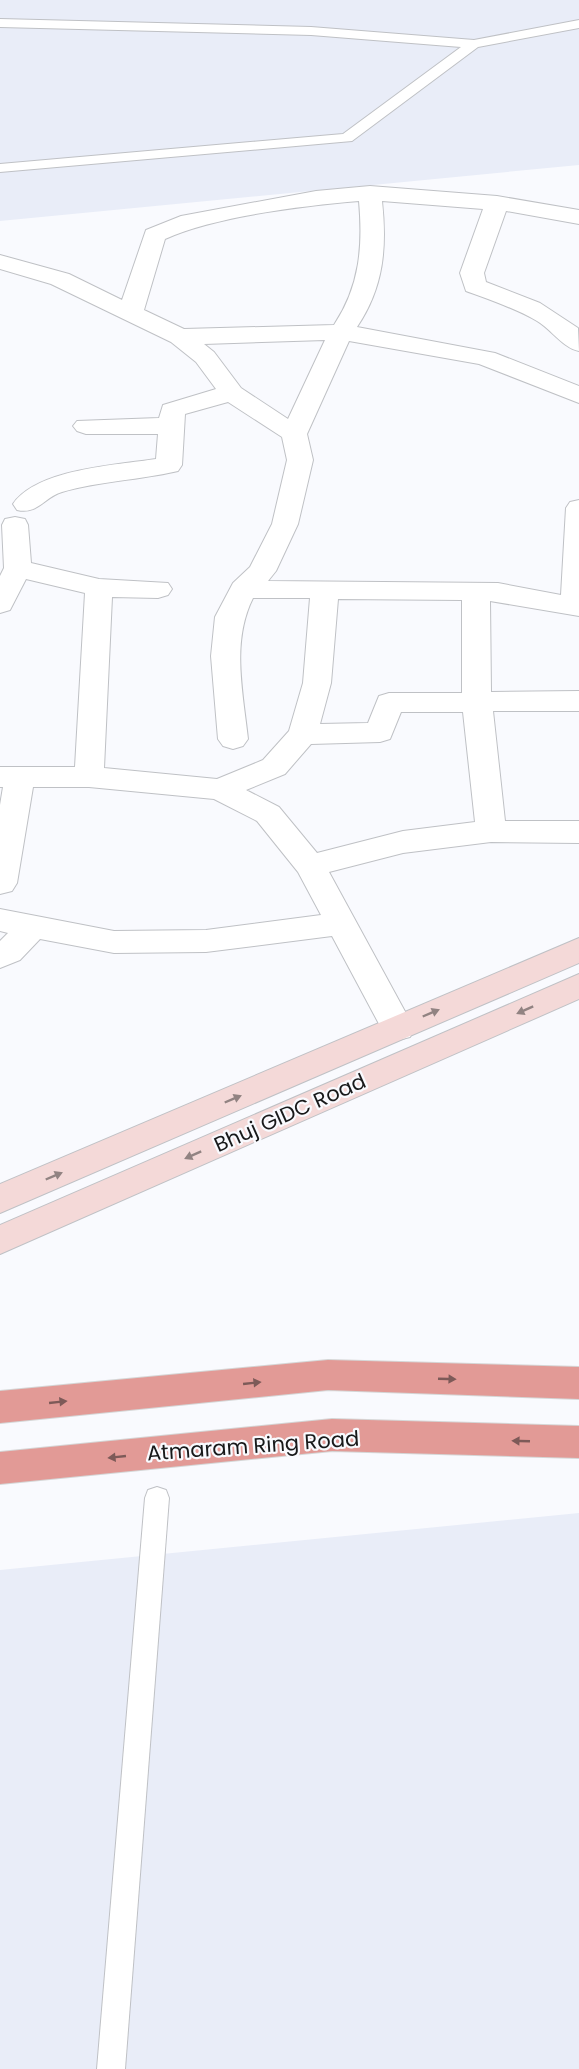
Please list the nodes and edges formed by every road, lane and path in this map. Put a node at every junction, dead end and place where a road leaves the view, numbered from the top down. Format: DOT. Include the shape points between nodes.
graph roads {
  1 [pos="0,23"];
  2 [pos="579,24"];
  3 [pos="474,44"];
  4 [pos="0,168"];
  5 [pos="370,193"];
  6 [pos="497,203"];
  7 [pos="579,217"];
  8 [pos="0,262"];
  9 [pos="131,311"];
  10 [pos="341,332"];
  11 [pos="180,337"];
  12 [pos="579,344"];
  13 [pos="232,393"];
  14 [pos="579,395"];
  15 [pos="86,426"];
  16 [pos="171,426"];
  17 [pos="294,434"];
  18 [pos="579,508"];
  19 [pos="18,568"];
  20 [pos="99,588"];
  21 [pos="158,589"];
  22 [pos="325,589"];
  23 [pos="243,590"];
  24 [pos="476,592"];
  25 [pos="0,604"];
  26 [pos="576,606"];
  27 [pos="579,701"];
  28 [pos="477,702"];
  29 [pos="303,734"];
  30 [pos="233,739"];
  31 [pos="89,777"];
  32 [pos="10,778"];
  33 [pos="220,789"];
  34 [pos="491,831"];
  35 [pos="579,832"];
  36 [pos="310,866"];
  37 [pos="1,883"];
  38 [pos="0,920"];
  39 [pos="342,923"];
  40 [pos="32,927"];
  41 [pos="579,950"];
  42 [pos="0,956"];
  43 [pos="579,986"];
  44 [pos="398,1028"];
  45 [pos="0,1199"];
  46 [pos="0,1240"];
  47 [pos="579,1383"];
  48 [pos="0,1407"];
  49 [pos="579,1442"];
  50 [pos="0,1468"];
  51 [pos="157,1498"];
  52 [pos="111,2069"];
  1 -- 3 [label="lane" via="311,31"];
  2 -- 3 [label="lane"];
  3 -- 4 [label="lane" via="347,138"];
  5 -- 6 [label="street"];
  5 -- 9 [label="street" via="316,198 181,223 154,235"];
  5 -- 10 [label="street" via="374,235 371,270 356,310"];
  6 -- 7 [label="street"];
  6 -- 12 [label="street" via="472,273 475,286 535,309 570,332"];
  8 -- 9 [label="street" via="60,279"];
  9 -- 11 [label="street"];
  10 -- 11 [label="street"];
  10 -- 14 [label="street" via="486,358"];
  10 -- 17 [label="street"];
  11 -- 13 [label="street" via="205,357"];
  13 -- 16 [label="street" via="172,410"];
  13 -- 17 [label="street"];
  15 -- 16 [label="street"];
  16 -- 19 [label="street" via="169,465 49,487 21,514"];
  17 -- 23 [label="street" via="300,460 285,524 262,571"];
  18 -- 26 [label="street"];
  19 -- 20 [label="street"];
  19 -- 25 [label="street"];
  20 -- 21 [label="street"];
  20 -- 31 [label="street"];
  22 -- 23 [label="street"];
  22 -- 24 [label="street"];
  22 -- 29 [label="street" via="317,683"];
  23 -- 30 [label="street" via="228,617 225,656"];
  24 -- 26 [label="street" via="498,592"];
  24 -- 28 [label="street"];
  27 -- 28 [label="street"];
  28 -- 29 [label="street" via="389,703 381,732"];
  28 -- 34 [label="street"];
  29 -- 33 [label="street" via="274,767"];
  31 -- 32 [label="street"];
  31 -- 33 [label="street"];
  32 -- 37 [label="street"];
  33 -- 36 [label="street" via="268,814"];
  34 -- 35 [label="street"];
  34 -- 36 [label="street" via="403,842"];
  36 -- 39 [label="street"];
  38 -- 40 [label="street"];
  39 -- 40 [label="street" via="206,941 114,942"];
  39 -- 44 [label="street"];
  40 -- 42 [label="street" via="9,952"];
  44 -- 41 [label="main road, Bhuj GIDC Road, one-way"];
  43 -- 46 [label="main road, Bhuj GIDC Road, one-way"];
  45 -- 44 [label="main road, Bhuj GIDC Road, one-way"];
  48 -- 47 [label="highway, one-way" via="328,1375"];
  49 -- 50 [label="highway, Atmaram Ring Road, one-way" via="332,1435"];
  51 -- 52 [label="lane"];
}
